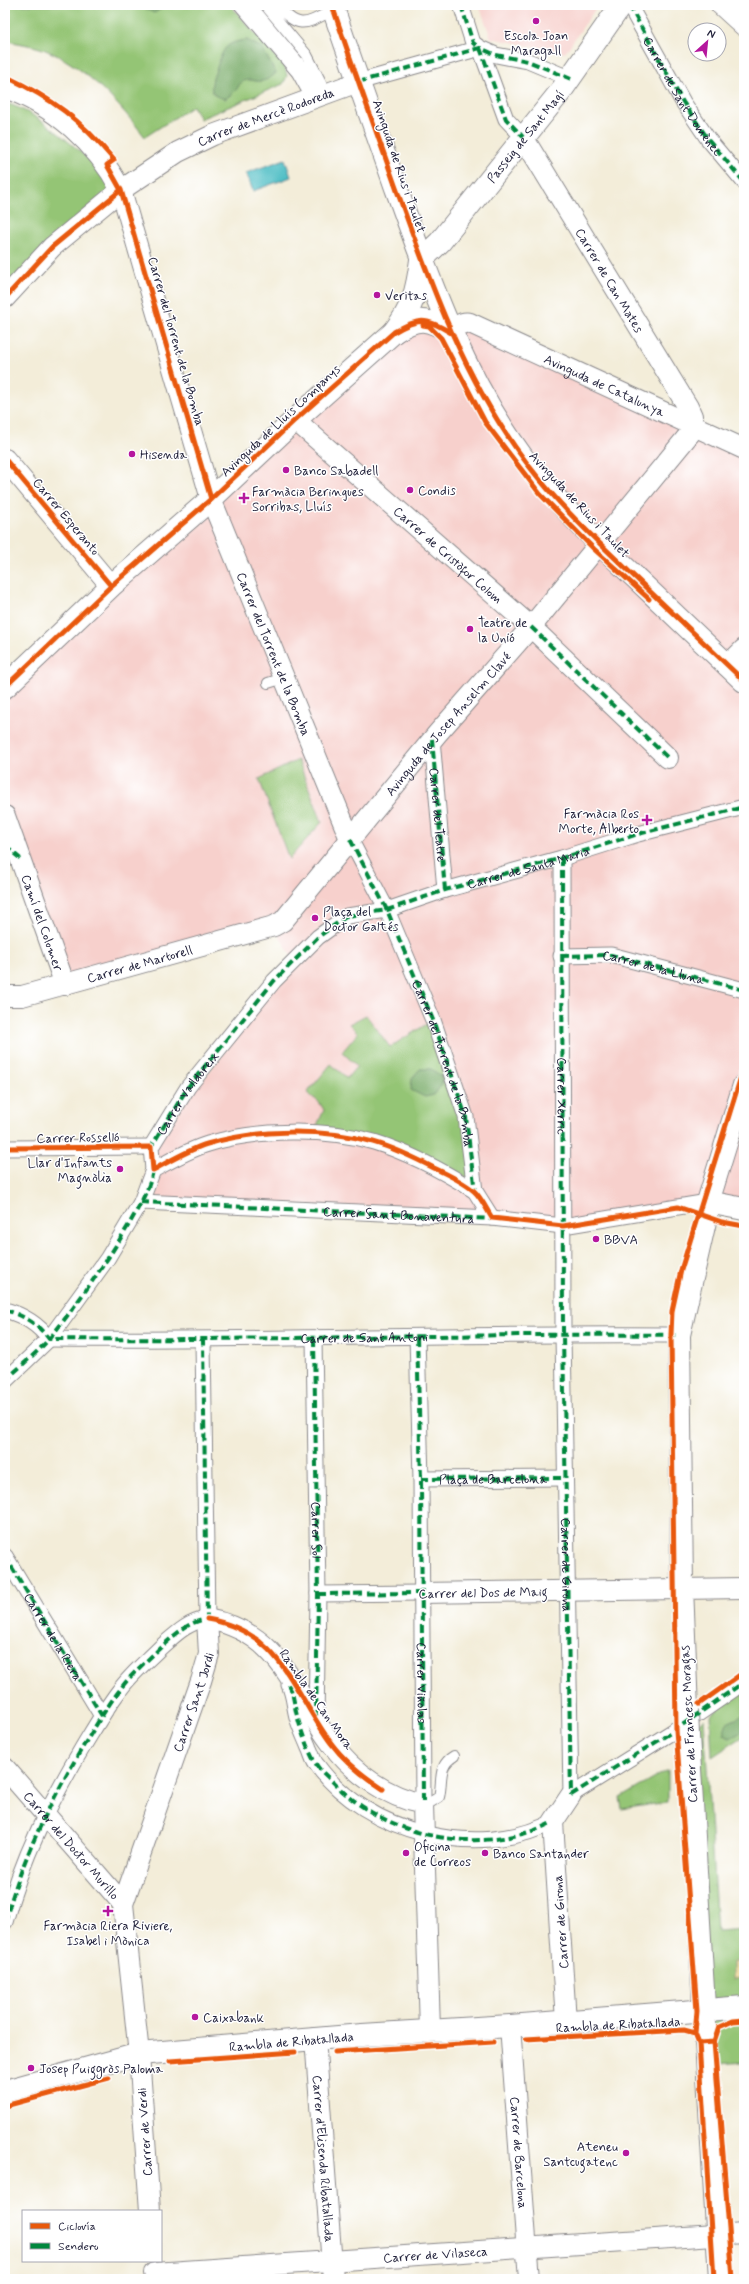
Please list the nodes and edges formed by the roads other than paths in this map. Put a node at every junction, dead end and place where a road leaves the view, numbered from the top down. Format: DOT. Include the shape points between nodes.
graph roads {
  1 [pos="239,5"];
  2 [pos="251,5"];
  3 [pos="265,5"];
  4 [pos="277,5"];
  5 [pos="461,5"];
  6 [pos="621,5"];
  7 [pos="629,5"];
  8 [pos="720,5"];
  9 [pos="332,7"];
  10 [pos="744,26"];
  11 [pos="480,48"];
  12 [pos="571,78"];
  13 [pos="358,82"];
  14 [pos="5,88"];
  15 [pos="319,95"];
  16 [pos="523,137"];
  17 [pos="744,182"];
  18 [pos="121,190"];
  19 [pos="422,260"];
  20 [pos="5,298"];
  21 [pos="454,323"];
  22 [pos="394,332"];
  23 [pos="295,420"];
  24 [pos="692,425"];
  25 [pos="744,449"];
  26 [pos="5,459"];
  27 [pos="211,499"];
  28 [pos="598,544"];
  29 [pos="111,586"];
  30 [pos="532,627"];
  31 [pos="744,649"];
  32 [pos="727,666"];
  33 [pos="744,682"];
  34 [pos="5,687"];
  35 [pos="432,739"];
  36 [pos="668,758"];
  37 [pos="744,807"];
  38 [pos="5,816"];
  39 [pos="350,839"];
  40 [pos="5,846"];
  41 [pos="562,858"];
  42 [pos="22,860"];
  43 [pos="445,890"];
  44 [pos="387,910"];
  45 [pos="274,926"];
  46 [pos="318,937"];
  47 [pos="561,956"];
  48 [pos="65,985"];
  49 [pos="744,990"];
  50 [pos="5,996"];
  51 [pos="744,1085"];
  52 [pos="151,1147"];
  53 [pos="5,1148"];
  54 [pos="153,1170"];
  55 [pos="475,1191"];
  56 [pos="141,1202"];
  57 [pos="707,1209"];
  58 [pos="744,1209"];
  59 [pos="492,1218"];
  60 [pos="563,1226"];
  61 [pos="5,1310"];
  62 [pos="563,1335"];
  63 [pos="679,1335"];
  64 [pos="417,1337"];
  65 [pos="49,1339"];
  66 [pos="314,1339"];
  67 [pos="203,1341"];
  68 [pos="5,1381"];
  69 [pos="565,1478"];
  70 [pos="421,1479"];
  71 [pos="5,1556"];
  72 [pos="682,1587"];
  73 [pos="744,1588"];
  74 [pos="567,1591"];
  75 [pos="318,1594"];
  76 [pos="421,1594"];
  77 [pos="206,1619"];
  78 [pos="272,1653"];
  79 [pos="744,1682"];
  80 [pos="102,1716"];
  81 [pos="316,1721"];
  82 [pos="454,1756"];
  83 [pos="5,1768"];
  84 [pos="571,1795"];
  85 [pos="423,1804"];
  86 [pos="45,1815"];
  87 [pos="553,1822"];
  88 [pos="424,1835"];
  89 [pos="123,1904"];
  90 [pos="5,1922"];
  91 [pos="744,2007"];
  92 [pos="703,2011"];
  93 [pos="566,2022"];
  94 [pos="510,2026"];
  95 [pos="430,2030"];
  96 [pos="315,2038"];
  97 [pos="139,2054"];
  98 [pos="5,2090"];
  99 [pos="150,2210"];
  100 [pos="744,2233"];
  101 [pos="716,2235"];
  102 [pos="526,2248"];
  103 [pos="332,2270"];
  104 [pos="154,2271"];
  105 [pos="529,2279"];
  106 [pos="720,2279"];
  1 -- 15 [label="lane"];
  2 -- 15 [label="lane" via="306,70"];
  3 -- 15 [label="lane" via="307,55"];
  4 -- 9 [label="lane" via="294,22 302,24 309,23"];
  5 -- 11 [label="street" via="474,42"];
  6 -- 12 [label="street, Passeig de Sant Magí"];
  7 -- 17 [label="street, Carrer de Sant Domènec" via="683,102 708,139"];
  8 -- 10 [label="street"];
  9 -- 13 [label="street, Avinguda de Rius i Taulet"];
  11 -- 12 [label="street" via="496,55 528,61"];
  11 -- 13 [label="street, Carrer de Mercè Rodoreda"];
  11 -- 16 [label="street" via="506,119"];
  12 -- 16 [label="street, Passeig de Sant Magí"];
  13 -- 15 [label="street, Carrer de Mercè Rodoreda"];
  13 -- 19 [label="street, Avinguda de Rius i Taulet"];
  14 -- 18 [label="street, Carrer del Torrent de la Bomba" via="22,94 63,120 92,146 111,170"];
  15 -- 18 [label="street, Carrer de Mercè Rodoreda" via="213,135 178,152"];
  16 -- 19 [label="street, Passeig de Sant Magí" via="440,242"];
  16 -- 24 [label="street, Carrer de Can Mates" via="688,407"];
  18 -- 20 [label="street, Carrer de Mercè Rodoreda" via="52,247"];
  18 -- 27 [label="street, Carrer del Torrent de la Bomba"];
  19 -- 21 [label="street, Avinguda de Rius i Taulet"];
  19 -- 22 [label="street, Avinguda de Lluís Companys" via="415,298"];
  21 -- 22 [label="street" via="439,325 425,320 411,322"];
  21 -- 24 [label="street, Avinguda de Catalunya"];
  21 -- 28 [label="street, Avinguda de Rius i Taulet" via="470,374 514,445 530,467"];
  22 -- 23 [label="street, Avinguda de Lluís Companys"];
  23 -- 27 [label="street, Avinguda de Lluís Companys"];
  23 -- 30 [label="street, Carrer de Cristòfor Colom"];
  24 -- 25 [label="street, Avinguda de Catalunya"];
  24 -- 28 [label="street, Avinguda de Josep Anselm Clavé" via="692,431"];
  26 -- 29 [label="street, Carrer Esperanto"];
  27 -- 29 [label="street, Avinguda de Lluís Companys"];
  27 -- 39 [label="street, Carrer del Torrent de la Bomba" via="276,680"];
  28 -- 30 [label="street, Avinguda de Josep Anselm Clavé"];
  28 -- 32 [label="street, Avinguda de Rius i Taulet"];
  29 -- 34 [label="street, Avinguda de Lluís Companys"];
  30 -- 35 [label="street, Avinguda de Josep Anselm Clavé"];
  30 -- 36 [label="street, Carrer de Cristòfor Colom"];
  31 -- 32 [label="street"];
  32 -- 33 [label="street, Avinguda de Rius i Taulet"];
  35 -- 39 [label="street, Avinguda de Josep Anselm Clavé"];
  35 -- 43 [label="street, Carrer del Teatre"];
  37 -- 41 [label="street, Carrer de Santa Maria" via="638,834"];
  38 -- 42 [label="street, Camí del Colomer"];
  39 -- 44 [label="street, Carrer del Torrent de la Bomba"];
  39 -- 45 [label="street, Avinguda de Josep Anselm Clavé" via="284,920"];
  40 -- 42 [label="street"];
  41 -- 43 [label="street, Carrer de Santa Maria"];
  41 -- 47 [label="street, Carrer Xerric"];
  42 -- 48 [label="street, Camí del Colomer"];
  43 -- 44 [label="street, Carrer de Santa Maria"];
  44 -- 46 [label="street, Carrer de Santa Maria" via="347,916"];
  44 -- 55 [label="street, Carrer del Torrent de la Bomba" via="433,1020 466,1117"];
  45 -- 48 [label="street, Carrer de Martorell"];
  46 -- 52 [label="street, Carrer Valldoreix" via="274,982 188,1087"];
  47 -- 49 [label="street, Carrer de la Lluna" via="611,955"];
  47 -- 60 [label="street, Carrer Xerric"];
  48 -- 50 [label="street, Carrer de Martorell" via="22,996"];
  51 -- 57 [label="street, Carrer de Francesc Moragas"];
  52 -- 53 [label="street, Carrer Rosselló"];
  52 -- 54 [label="street, Carrer Valldoreix"];
  54 -- 55 [label="street" via="200,1147 228,1139 281,1132 336,1134 373,1142 412,1156"];
  54 -- 56 [label="street, Carrer Valldoreix"];
  55 -- 59 [label="street, Carrer del Torrent de la Bomba"];
  56 -- 59 [label="street, Carrer Sant Bonaventura"];
  56 -- 65 [label="street, Carrer Valldoreix" via="107,1259"];
  57 -- 58 [label="street"];
  57 -- 60 [label="street, Carrer Sant Bonaventura" via="678,1207"];
  57 -- 63 [label="street, Carrer de Francesc Moragas"];
  59 -- 60 [label="street, Carrer Sant Bonaventura"];
  60 -- 62 [label="street, Carrer Xerric"];
  61 -- 65 [label="street" via="28,1319 41,1328"];
  62 -- 63 [label="street, Carrer de Sant Antoni"];
  62 -- 64 [label="street, Carrer de Sant Antoni"];
  62 -- 69 [label="street, Carrer de Girona"];
  63 -- 72 [label="street, Carrer de Francesc Moragas"];
  64 -- 66 [label="street, Carrer de Sant Antoni"];
  64 -- 70 [label="street, Carrer Viñolas"];
  65 -- 67 [label="street, Carrer de Sant Antoni"];
  65 -- 68 [label="street, Carrer Valldoreix"];
  66 -- 67 [label="street, Carrer de Sant Antoni"];
  66 -- 75 [label="street, Carrer Sol"];
  67 -- 77 [label="street, Carrer Sant Jordi"];
  69 -- 70 [label="street, Plaça de Barcelona"];
  69 -- 74 [label="street, Carrer de Girona"];
  70 -- 76 [label="street, Carrer Viñolas"];
  71 -- 80 [label="street, Carrer de la Riera"];
  72 -- 73 [label="street, Carrer del Dos de Maig"];
  72 -- 74 [label="street, Carrer del Dos de Maig"];
  72 -- 92 [label="street, Carrer de Francesc Moragas, bridge"];
  74 -- 76 [label="street, Carrer del Dos de Maig"];
  74 -- 84 [label="street, Carrer de Girona"];
  75 -- 76 [label="street, Carrer del Dos de Maig"];
  75 -- 81 [label="street, Carrer Sol"];
  76 -- 85 [label="street, Carrer Viñolas"];
  77 -- 78 [label="street, Rambla de Can Mora" via="219,1621 246,1633"];
  77 -- 80 [label="street" via="195,1620 181,1629 148,1659 119,1690"];
  77 -- 89 [label="street, Carrer Sant Jordi" via="209,1654"];
  78 -- 81 [label="street, Rambla de Can Mora" via="291,1677"];
  78 -- 88 [label="street, Rambla de Can Mora" via="292,1691 297,1719 316,1765 349,1798 386,1821"];
  79 -- 84 [label="street" via="672,1732"];
  80 -- 86 [label="street"];
  81 -- 85 [label="street, Rambla de Can Mora" via="331,1744 352,1767 383,1789 407,1801"];
  82 -- 85 [label="lane" via="443,1765 440,1772 438,1797"];
  83 -- 86 [label="street, Carrer del Doctor Murillo"];
  84 -- 87 [label="street"];
  85 -- 88 [label="street, Carrer Viñolas"];
  86 -- 89 [label="street, Carrer del Doctor Murillo"];
  86 -- 90 [label="street" via="15,1883"];
  87 -- 88 [label="street, Rambla de Can Mora" via="516,1836 483,1839"];
  87 -- 93 [label="street, Carrer de Girona"];
  88 -- 95 [label="street, Carrer Viñolas"];
  89 -- 97 [label="street, Carrer Sant Jordi"];
  91 -- 92 [label="street, Rambla de Ribatallada"];
  92 -- 93 [label="street, Rambla de Ribatallada"];
  92 -- 101 [label="street, Carrer de Francesc Moragas"];
  93 -- 94 [label="street, Rambla de Ribatallada"];
  94 -- 95 [label="street, Rambla de Ribatallada"];
  94 -- 102 [label="street, Carrer de Barcelona"];
  95 -- 96 [label="street, Rambla de Ribatallada"];
  96 -- 97 [label="street, Rambla de Ribatallada"];
  96 -- 103 [label="street, Carrer d'Elisenda Ribatallada"];
  97 -- 98 [label="street, Rambla de Ribatallada"];
  97 -- 99 [label="street, Carrer de Verdi"];
  100 -- 101 [label="street, Carrer de Vilaseca"];
  101 -- 102 [label="street, Carrer de Vilaseca"];
  101 -- 106 [label="street, Carrer de Francesc Moragas"];
  102 -- 103 [label="street, Carrer de Vilaseca"];
  102 -- 105 [label="street, Carrer de Barcelona"];
  103 -- 104 [label="street, Carrer de Vilaseca"];
}
